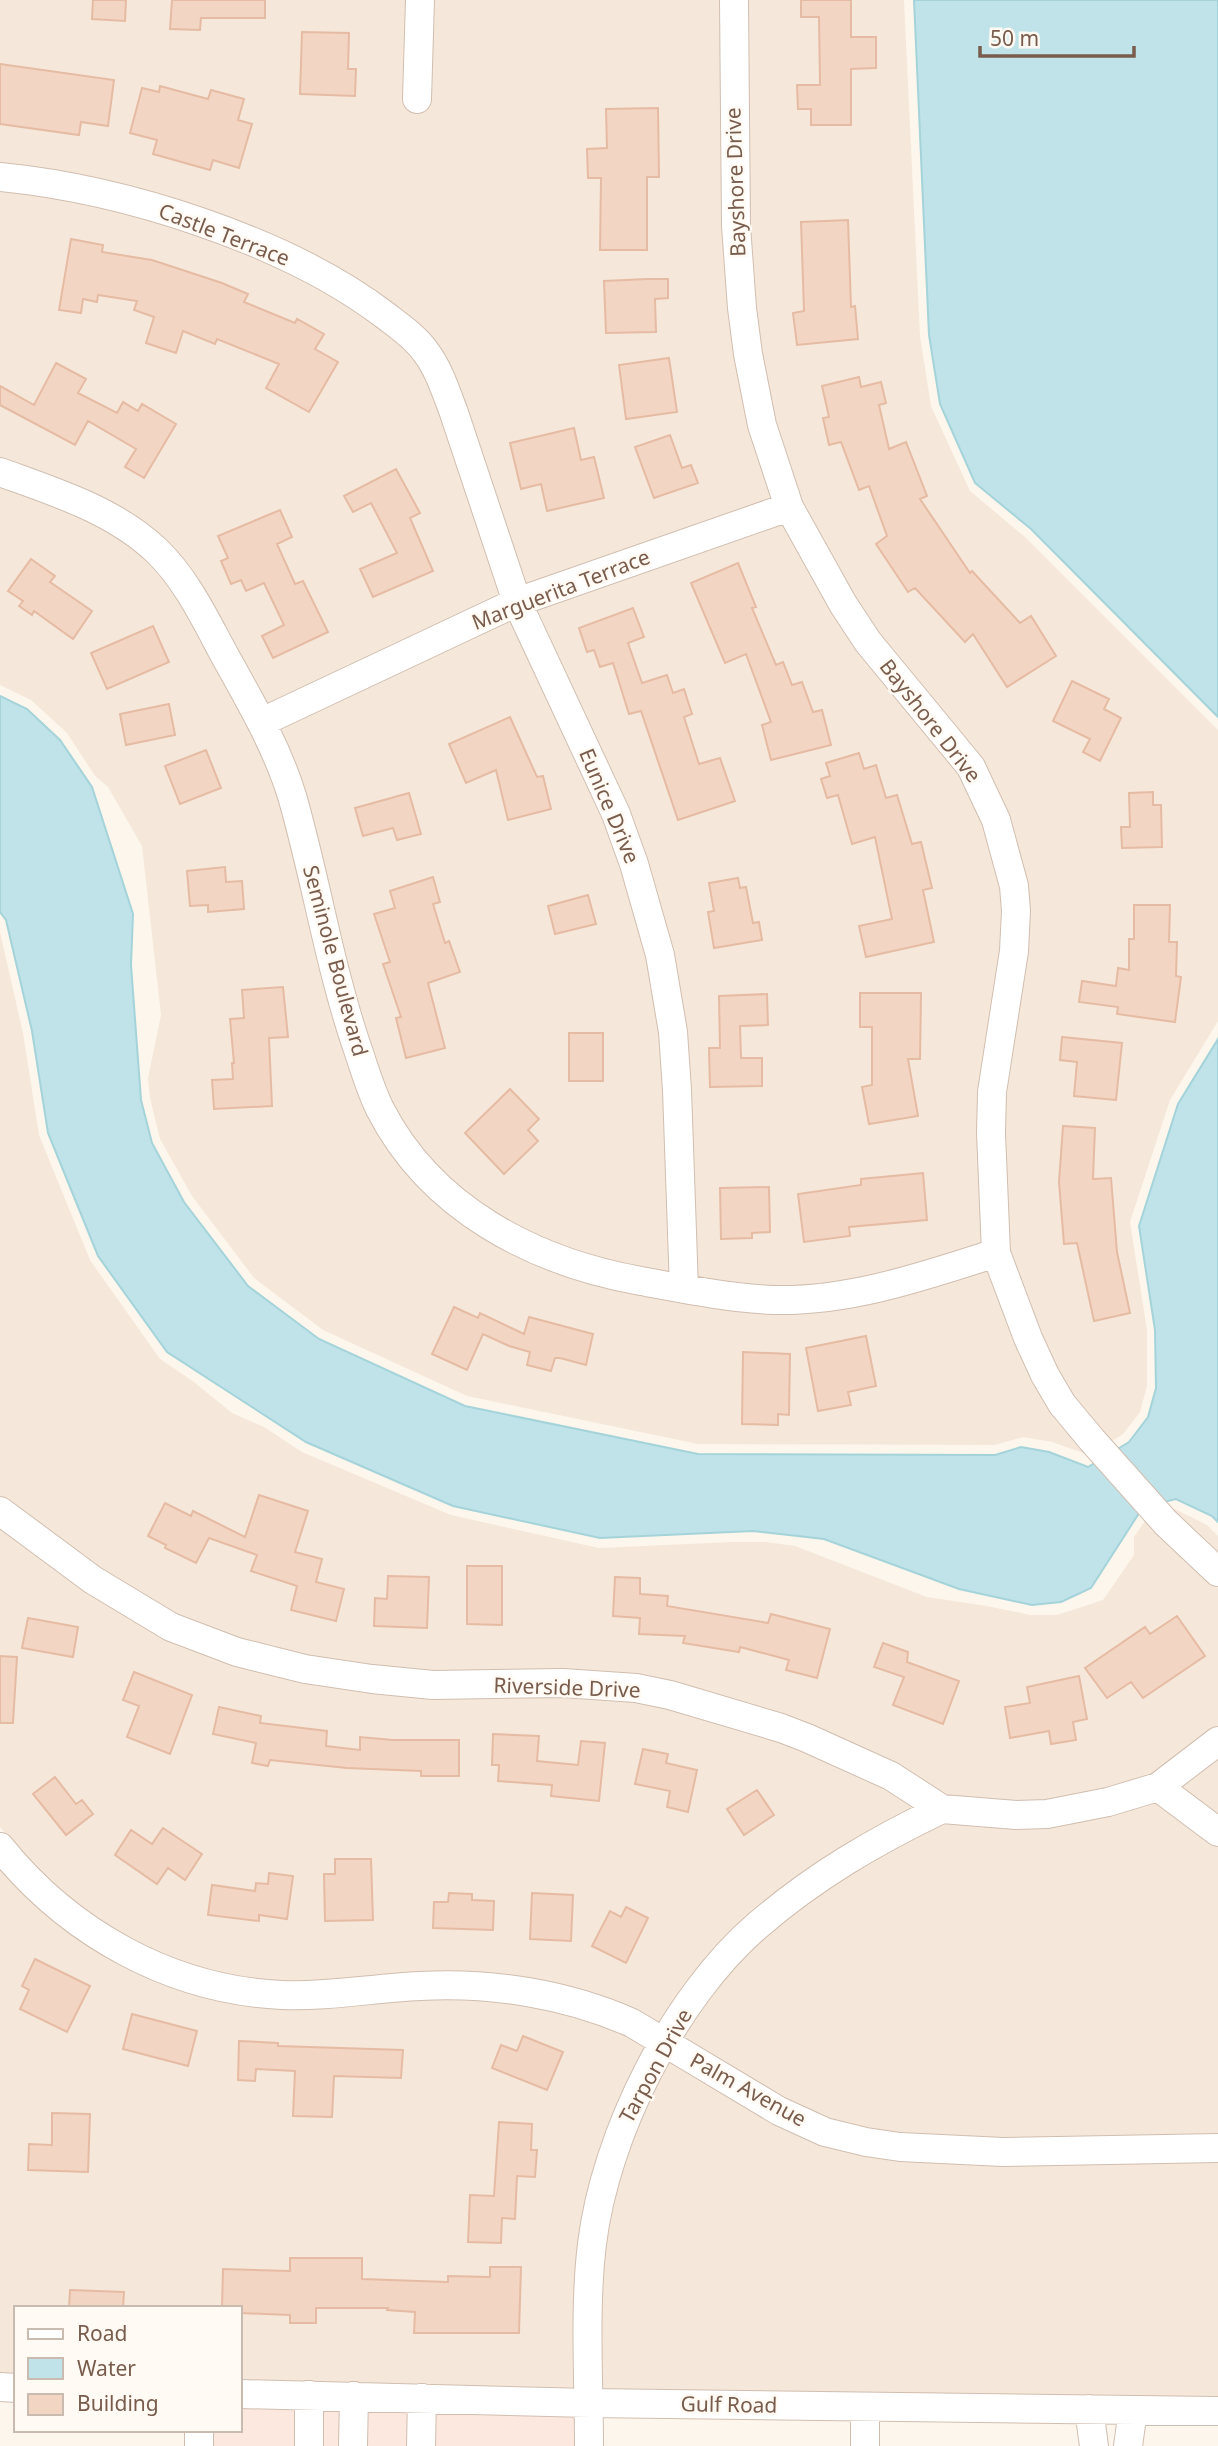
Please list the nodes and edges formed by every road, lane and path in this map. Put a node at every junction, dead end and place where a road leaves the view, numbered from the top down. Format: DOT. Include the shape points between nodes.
graph roads {
  1 [pos="420,0"];
  2 [pos="734,0"];
  3 [pos="417,99"];
  4 [pos="0,177"];
  5 [pos="425,349"];
  6 [pos="0,472"];
  7 [pos="789,507"];
  8 [pos="517,602"];
  9 [pos="262,722"];
  10 [pos="996,1253"];
  11 [pos="684,1289"];
  12 [pos="0,1511"];
  13 [pos="1218,1573"];
  14 [pos="1218,1741"];
  15 [pos="1158,1787"];
  16 [pos="942,1809"];
  17 [pos="1218,1832"];
  18 [pos="0,1847"];
  19 [pos="664,2043"];
  20 [pos="1218,2148"];
  21 [pos="242,2393"];
  22 [pos="309,2395"];
  23 [pos="354,2396"];
  24 [pos="422,2398"];
  25 [pos="589,2403"];
  26 [pos="865,2407"];
  27 [pos="1089,2409"];
  28 [pos="1133,2410"];
  29 [pos="1218,2411"];
  30 [pos="309,2446"];
  31 [pos="353,2446"];
  32 [pos="421,2446"];
  33 [pos="589,2446"];
  34 [pos="865,2446"];
  35 [pos="1094,2446"];
  36 [pos="1128,2446"];
  1 -- 3 [label="street"];
  2 -- 7 [label="street, Bayshore Drive" via="741,308 762,425"];
  4 -- 5 [label="street, Castle Terrace" via="111,196 240,237 336,283 375,307"];
  5 -- 8 [label="street, Eunice Drive" via="443,382"];
  6 -- 9 [label="street, Seminole Boulevard" via="75,499 117,521 156,550 207,623"];
  7 -- 8 [label="street, Marguerita Terrace"];
  7 -- 10 [label="street, Bayshore Drive" via="867,642 971,768 1005,851 1016,911 992,1092"];
  8 -- 9 [label="street, Marguerita Terrace"];
  8 -- 11 [label="street, Eunice Drive" via="616,814 660,955 673,1032"];
  9 -- 11 [label="street, Seminole Boulevard" via="292,798 344,1007 379,1106 417,1167 483,1223 555,1259"];
  10 -- 11 [label="street, Seminole Boulevard" via="872,1290 749,1298"];
  10 -- 13 [label="street, Bayshore Drive" via="1045,1375 1062,1404 1166,1523"];
  12 -- 16 [label="street, Riverside Drive" via="93,1580 171,1627 237,1652 372,1679 433,1685 562,1683 670,1695 807,1738 891,1776"];
  14 -- 15 [label="street, Riverside Drive"];
  15 -- 16 [label="street, Riverside Drive" via="1047,1814"];
  15 -- 17 [label="street"];
  16 -- 19 [label="street, Tarpon Drive" via="837,1864 756,1926 706,1982"];
  18 -- 19 [label="street, Palm Avenue" via="22,1874 77,1922 138,1959 200,1982 283,1995 422,1985 499,1988 607,2012"];
  19 -- 20 [label="street, Palm Avenue" via="779,2111 825,2132 866,2142 1003,2152"];
  19 -- 25 [label="street, Tarpon Drive" via="624,2120 599,2204 589,2281"];
  21 -- 22 [label="street, Gulf Road"];
  22 -- 23 [label="street, Gulf Road"];
  22 -- 30 [label="street"];
  23 -- 24 [label="street, Gulf Road"];
  23 -- 31 [label="street"];
  24 -- 25 [label="street, Gulf Road"];
  24 -- 32 [label="street"];
  25 -- 26 [label="street, Gulf Road"];
  25 -- 33 [label="street, Tarpon Drive"];
  26 -- 27 [label="street, Gulf Road"];
  26 -- 34 [label="street"];
  27 -- 28 [label="street, Gulf Road"];
  27 -- 35 [label="street"];
  28 -- 29 [label="street, Gulf Road"];
  28 -- 36 [label="street"];
}
